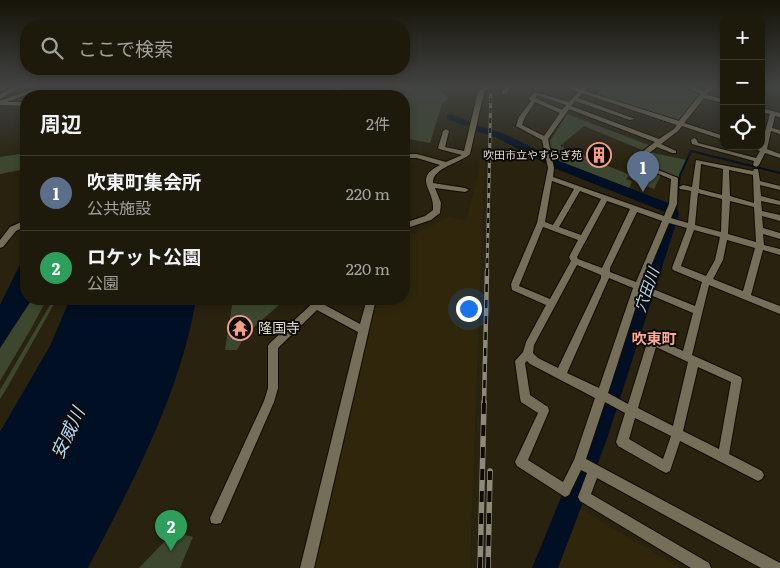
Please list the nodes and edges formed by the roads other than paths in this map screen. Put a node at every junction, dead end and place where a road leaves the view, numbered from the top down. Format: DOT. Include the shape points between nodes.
graph roads {
  1 [pos="563,112"];
  2 [pos="476,113"];
  3 [pos="525,113"];
  4 [pos="592,113"];
  5 [pos="610,113"];
  6 [pos="649,113"];
  7 [pos="689,113"];
  8 [pos="777,114"];
  9 [pos="632,118"];
  10 [pos="681,124"];
  11 [pos="769,129"];
  12 [pos="446,131"];
  13 [pos="780,132"];
  14 [pos="720,137"];
  15 [pos="545,139"];
  16 [pos="694,140"];
  17 [pos="657,142"];
  18 [pos="763,151"];
  19 [pos="674,152"];
  20 [pos="466,154"];
  21 [pos="780,156"];
  22 [pos="410,157"];
  23 [pos="447,165"];
  24 [pos="726,167"];
  25 [pos="756,171"];
  26 [pos="548,178"];
  27 [pos="431,185"];
  28 [pos="684,188"];
  29 [pos="780,188"];
  30 [pos="578,189"];
  31 [pos="465,190"];
  32 [pos="694,190"];
  33 [pos="725,198"];
  34 [pos="605,199"];
  35 [pos="780,203"];
  36 [pos="758,205"];
  37 [pos="634,209"];
  38 [pos="669,212"];
  39 [pos="780,218"];
  40 [pos="541,223"];
  41 [pos="410,224"];
  42 [pos="20,226"];
  43 [pos="692,227"];
  44 [pos="556,228"];
  45 [pos="759,230"];
  46 [pos="725,236"];
  47 [pos="780,236"];
  48 [pos="584,239"];
  49 [pos="0,245"];
  50 [pos="760,246"];
  51 [pos="780,252"];
  52 [pos="575,261"];
  53 [pos="605,273"];
  54 [pos="708,280"];
  55 [pos="638,287"];
  56 [pos="746,297"];
  57 [pos="552,304"];
  58 [pos="316,305"];
  59 [pos="324,305"];
  60 [pos="370,305"];
  61 [pos="780,310"];
  62 [pos="698,312"];
  63 [pos="364,330"];
  64 [pos="637,334"];
  65 [pos="653,341"];
  66 [pos="528,354"];
  67 [pos="691,358"];
  68 [pos="560,374"];
  69 [pos="602,395"];
  70 [pos="632,411"];
  71 [pos="677,434"];
  72 [pos="723,457"];
  73 [pos="587,466"];
  74 [pos="758,475"];
  75 [pos="216,518"];
  76 [pos="307,568"];
  77 [pos="704,568"];
  78 [pos="775,568"];
  1 -- 15 [label="street"];
  2 -- 20 [label="street"];
  3 -- 15 [label="street" via="519,126"];
  4 -- 17 [label="street"];
  5 -- 9 [label="street"];
  6 -- 10 [label="street"];
  7 -- 10 [label="street"];
  8 -- 11 [label="street"];
  10 -- 14 [label="street"];
  10 -- 17 [label="street"];
  11 -- 13 [label="street"];
  11 -- 18 [label="street"];
  12 -- 20 [label="street" via="441,148"];
  15 -- 26 [label="street" via="550,161"];
  16 -- 25 [label="street" via="694,144"];
  17 -- 19 [label="street"];
  17 -- 38 [label="street" via="644,153 646,157 642,166 675,178"];
  18 -- 21 [label="street"];
  18 -- 25 [label="street"];
  20 -- 23 [label="street"];
  22 -- 23 [label="street"];
  23 -- 27 [label="street" via="432,173"];
  24 -- 25 [label="street"];
  24 -- 32 [label="street" via="698,161"];
  24 -- 33 [label="street"];
  25 -- 29 [label="street"];
  25 -- 36 [label="street"];
  26 -- 30 [label="street"];
  26 -- 40 [label="street"];
  27 -- 31 [label="street"];
  27 -- 41 [label="street" via="437,211"];
  28 -- 32 [label="street"];
  30 -- 34 [label="street"];
  30 -- 44 [label="street"];
  32 -- 33 [label="street"];
  32 -- 43 [label="street"];
  33 -- 36 [label="street"];
  33 -- 46 [label="street"];
  34 -- 37 [label="street"];
  34 -- 48 [label="street"];
  35 -- 36 [label="street"];
  36 -- 39 [label="street"];
  36 -- 45 [label="street"];
  37 -- 38 [label="street"];
  37 -- 53 [label="street"];
  38 -- 43 [label="street" via="676,222"];
  38 -- 55 [label="street"];
  40 -- 44 [label="street"];
  40 -- 57 [label="street" via="514,284 515,288"];
  42 -- 49 [label="street" via="13,229"];
  43 -- 46 [label="street"];
  43 -- 54 [label="street" via="676,268"];
  44 -- 48 [label="street"];
  45 -- 47 [label="street"];
  45 -- 50 [label="street"];
  46 -- 50 [label="street"];
  46 -- 54 [label="street"];
  48 -- 52 [label="street" via="573,257"];
  50 -- 51 [label="street"];
  50 -- 56 [label="street"];
  52 -- 53 [label="street"];
  52 -- 57 [label="street"];
  53 -- 55 [label="street"];
  53 -- 68 [label="street"];
  54 -- 56 [label="street"];
  54 -- 62 [label="street"];
  55 -- 62 [label="street"];
  55 -- 69 [label="street"];
  56 -- 61 [label="street"];
  57 -- 66 [label="street" via="529,345"];
  58 -- 75 [label="street" via="273,346 270,402"];
  59 -- 63 [label="street"];
  60 -- 63 [label="street"];
  62 -- 67 [label="street"];
  63 -- 76 [label="street"];
  64 -- 65 [label="street"];
  65 -- 67 [label="street"];
  65 -- 70 [label="street"];
  66 -- 68 [label="street" via="534,361"];
  66 -- 73 [label="street" via="520,361 525,398 544,411 521,462 565,491"];
  67 -- 71 [label="street"];
  67 -- 72 [label="street" via="737,380"];
  68 -- 69 [label="street"];
  69 -- 70 [label="street"];
  69 -- 73 [label="street"];
  70 -- 71 [label="street"];
  70 -- 71 [label="street" via="622,442 666,467"];
  71 -- 72 [label="street"];
  72 -- 74 [label="street"];
  73 -- 77 [label="street" via="584,497"];
  73 -- 78 [label="street"];
}
